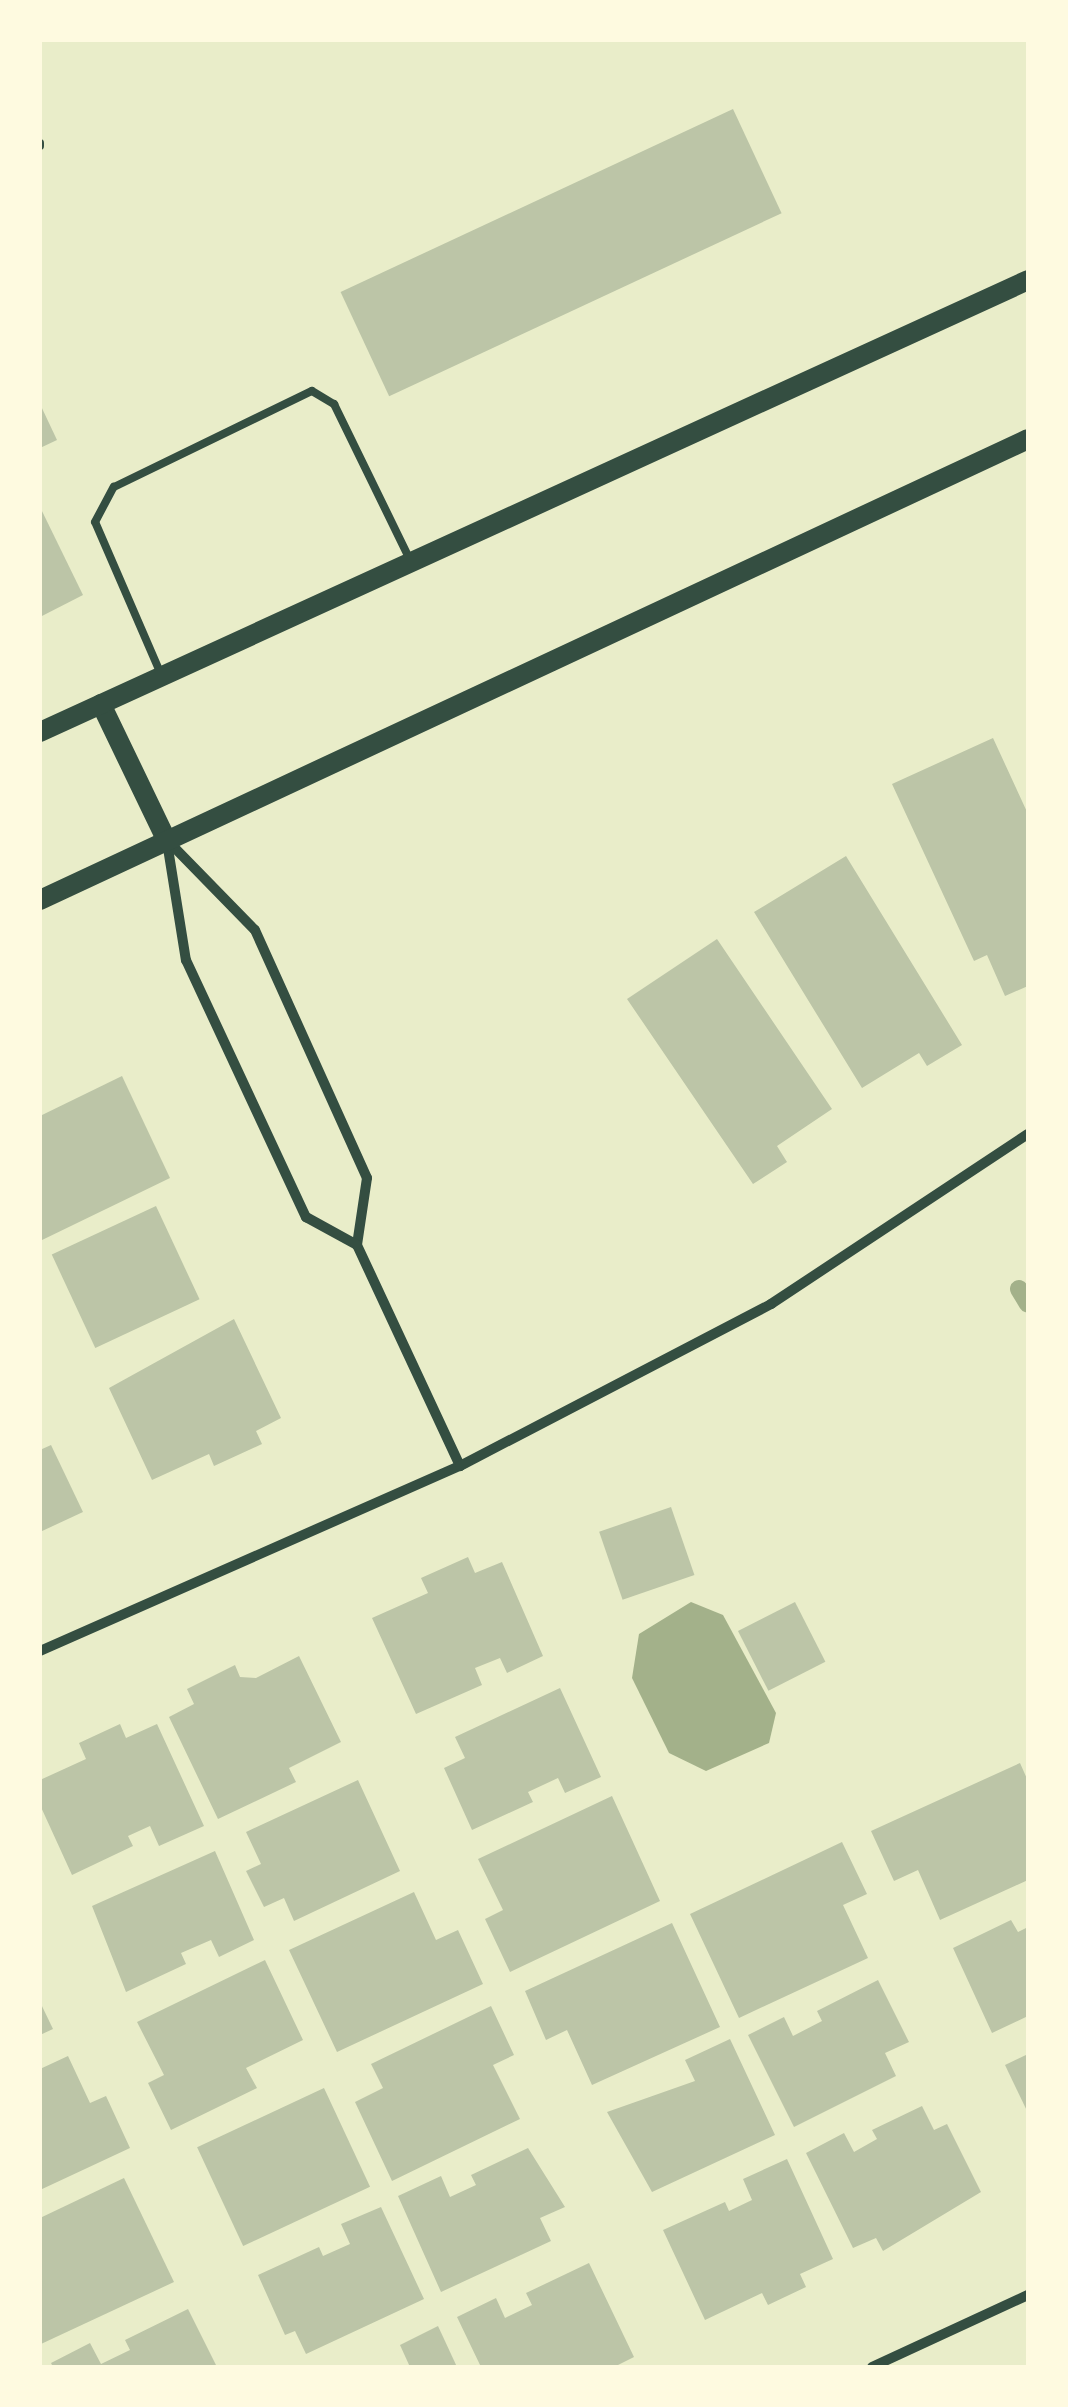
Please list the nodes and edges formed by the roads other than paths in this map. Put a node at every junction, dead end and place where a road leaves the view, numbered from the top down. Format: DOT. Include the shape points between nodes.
graph roads {
  1 [pos="1028,280"];
  2 [pos="1028,439"];
  3 [pos="412,564"];
  4 [pos="162,676"];
  5 [pos="100,704"];
  6 [pos="40,732"];
  7 [pos="167,841"];
  8 [pos="40,900"];
  9 [pos="1028,1134"];
  10 [pos="357,1245"];
  11 [pos="460,1466"];
  12 [pos="40,1650"];
  13 [pos="1028,2294"];
  14 [pos="872,2367"];
  1 -- 3 [label="main road"];
  2 -- 7 [label="main road"];
  3 -- 4 [label="main road"];
  3 -- 4 [label="lane" via="334,404 312,391 114,487 95,522"];
  4 -- 5 [label="main road"];
  5 -- 6 [label="main road"];
  5 -- 7 [label="main road"];
  7 -- 8 [label="main road"];
  7 -- 10 [label="street" via="186,960 306,1217"];
  7 -- 10 [label="street" via="255,930 367,1178"];
  9 -- 11 [label="street" via="770,1304"];
  10 -- 11 [label="street"];
  11 -- 12 [label="street"];
  13 -- 14 [label="street"];
}
